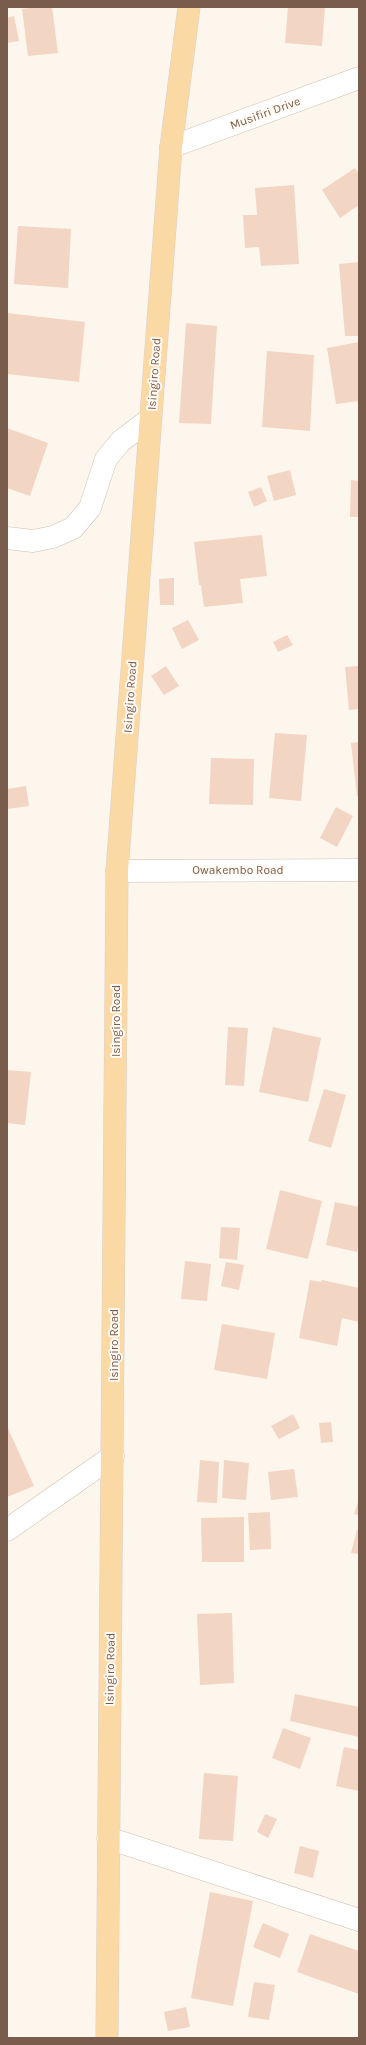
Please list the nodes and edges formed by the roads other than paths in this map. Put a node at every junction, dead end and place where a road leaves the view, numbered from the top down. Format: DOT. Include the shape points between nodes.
graph roads {
  1 [pos="189,7"];
  2 [pos="359,78"];
  3 [pos="171,147"];
  4 [pos="150,419"];
  5 [pos="7,538"];
  6 [pos="359,870"];
  7 [pos="117,871"];
  8 [pos="113,1456"];
  9 [pos="7,1530"];
  10 [pos="108,1838"];
  11 [pos="359,1920"];
  12 [pos="107,2038"];
  1 -- 3 [label="main road, Isingiro Road"];
  2 -- 3 [label="street, Musifiri Drive"];
  3 -- 4 [label="main road, Isingiro Road"];
  4 -- 5 [label="street" via="121,442 106,459 90,508 73,528 53,537 33,541"];
  4 -- 7 [label="main road, Isingiro Road"];
  6 -- 7 [label="street, Owakembo Road"];
  7 -- 8 [label="main road, Isingiro Road"];
  8 -- 9 [label="street"];
  8 -- 10 [label="main road, Isingiro Road"];
  10 -- 11 [label="street"];
  10 -- 12 [label="main road, Isingiro Road"];
}
